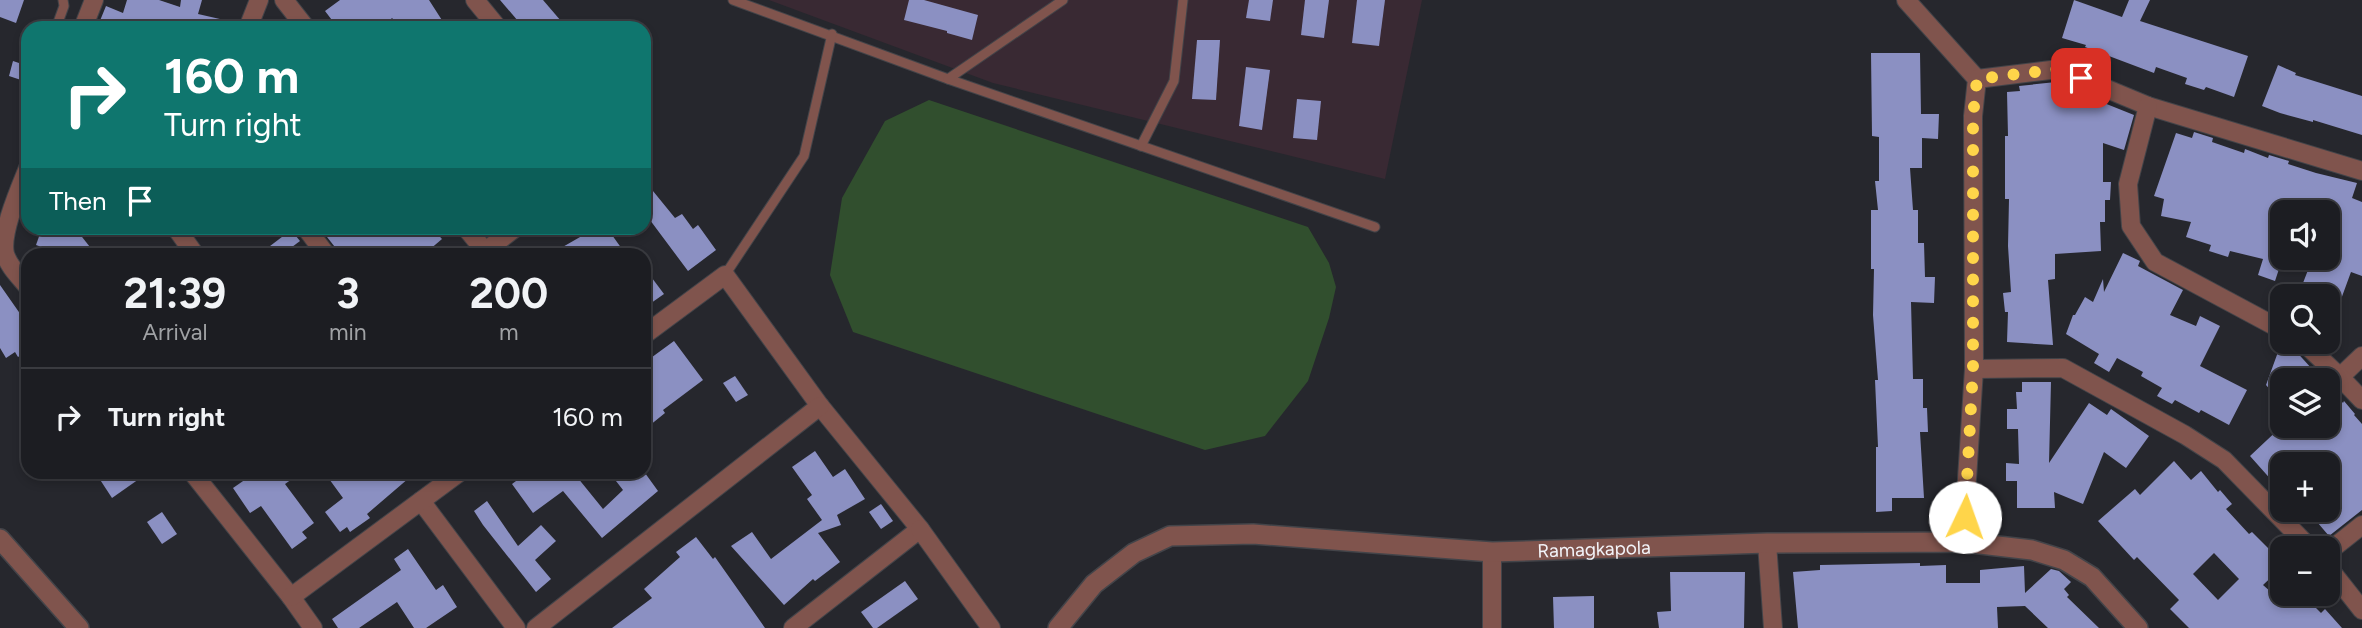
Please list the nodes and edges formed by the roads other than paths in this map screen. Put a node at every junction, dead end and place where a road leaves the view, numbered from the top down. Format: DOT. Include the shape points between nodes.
graph roads {
  1 [pos="63,0"];
  2 [pos="94,0"];
  3 [pos="259,0"];
  4 [pos="284,0"];
  5 [pos="475,0"];
  6 [pos="733,0"];
  7 [pos="1063,0"];
  8 [pos="1183,0"];
  9 [pos="1906,0"];
  10 [pos="59,21"];
  11 [pos="86,21"];
  12 [pos="251,21"];
  13 [pos="300,21"];
  14 [pos="492,21"];
  15 [pos="832,34"];
  16 [pos="948,79"];
  17 [pos="1977,79"];
  18 [pos="2148,106"];
  19 [pos="1141,146"];
  20 [pos="2362,171"];
  21 [pos="21,180"];
  22 [pos="6,205"];
  23 [pos="1375,227"];
  24 [pos="506,235"];
  25 [pos="489,248"];
  26 [pos="725,275"];
  27 [pos="21,279"];
  28 [pos="2270,324"];
  29 [pos="651,330"];
  30 [pos="2316,354"];
  31 [pos="2362,356"];
  32 [pos="2330,368"];
  33 [pos="1973,369"];
  34 [pos="2340,377"];
  35 [pos="2362,400"];
  36 [pos="820,406"];
  37 [pos="198,479"];
  38 [pos="451,479"];
  39 [pos="421,502"];
  40 [pos="2362,525"];
  41 [pos="920,529"];
  42 [pos="2298,536"];
  43 [pos="0,538"];
  44 [pos="1963,542"];
  45 [pos="2340,542"];
  46 [pos="1767,543"];
  47 [pos="1492,552"];
  48 [pos="2340,582"];
  49 [pos="292,597"];
  50 [pos="2362,610"];
  51 [pos="79,628"];
  52 [pos="313,628"];
  53 [pos="516,628"];
  54 [pos="536,628"];
  55 [pos="793,628"];
  56 [pos="991,628"];
  57 [pos="1058,628"];
  58 [pos="1492,628"];
  59 [pos="1773,628"];
  60 [pos="2137,628"];
  1 -- 10 [label="lane"];
  2 -- 11 [label="street"];
  3 -- 12 [label="street"];
  4 -- 13 [label="street"];
  5 -- 14 [label="street"];
  6 -- 15 [label="lane"];
  7 -- 16 [label="lane"];
  8 -- 19 [label="lane" via="1174,81"];
  9 -- 17 [label="street"];
  15 -- 16 [label="lane"];
  15 -- 26 [label="lane" via="804,156"];
  16 -- 19 [label="lane"];
  17 -- 18 [label="street" via="2059,69"];
  17 -- 33 [label="street"];
  18 -- 20 [label="street"];
  18 -- 28 [label="street" via="2128,184 2131,226 2155,262"];
  19 -- 23 [label="lane"];
  21 -- 22 [label="street"];
  22 -- 27 [label="street" via="4,253"];
  24 -- 25 [label="street"];
  26 -- 29 [label="street"];
  26 -- 36 [label="street"];
  30 -- 32 [label="street"];
  31 -- 34 [label="street"];
  33 -- 42 [label="street" via="2063,368 2224,460"];
  33 -- 44 [label="street"];
  34 -- 35 [label="street"];
  36 -- 41 [label="street"];
  36 -- 54 [label="street"];
  37 -- 49 [label="street"];
  38 -- 39 [label="street"];
  39 -- 49 [label="street"];
  39 -- 53 [label="street"];
  40 -- 45 [label="street"];
  41 -- 55 [label="street"];
  41 -- 56 [label="street"];
  43 -- 51 [label="street"];
  44 -- 46 [label="street, Ramagkapola"];
  44 -- 60 [label="street, Ramagkapola" via="2032,550 2064,560 2092,577"];
  46 -- 47 [label="street, Ramagkapola"];
  46 -- 59 [label="street"];
  47 -- 57 [label="street, Ramagkapola" via="1253,534 1170,536 1134,553 1094,583"];
  47 -- 58 [label="street"];
  48 -- 50 [label="street"];
  49 -- 52 [label="street"];
}
